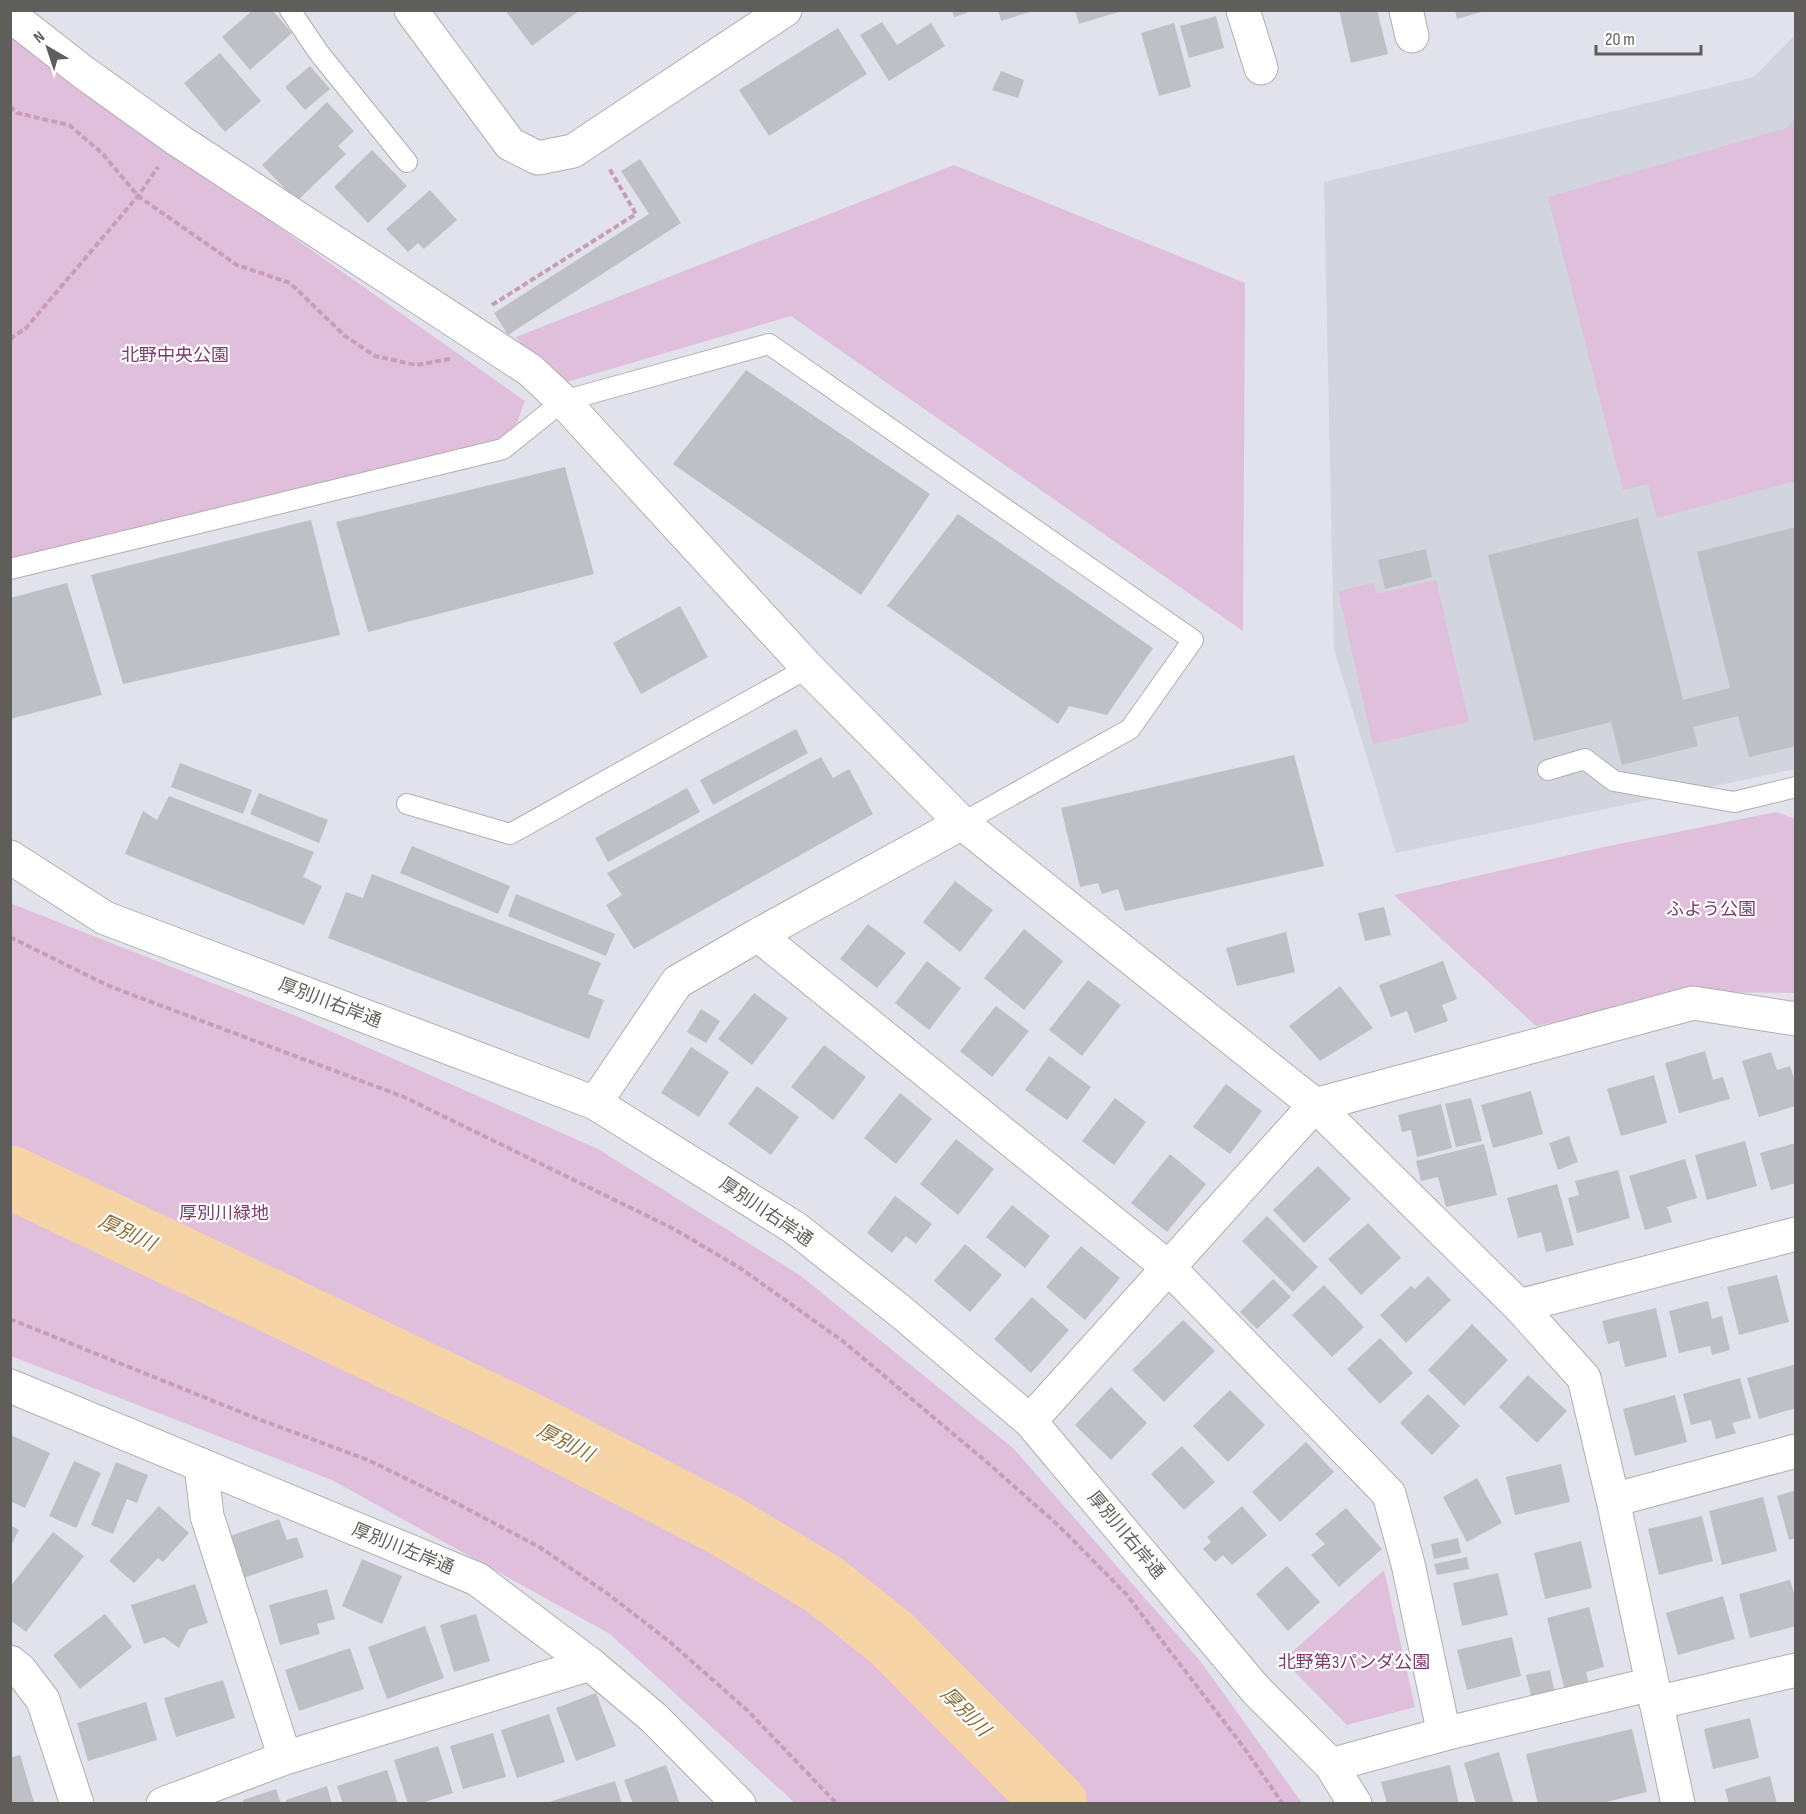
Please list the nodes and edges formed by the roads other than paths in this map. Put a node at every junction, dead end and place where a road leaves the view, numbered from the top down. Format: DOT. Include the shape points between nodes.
graph roads {
  1 [pos="290,10"];
  2 [pos="411,10"];
  3 [pos="785,10"];
  4 [pos="1242,10"];
  5 [pos="10,15"];
  6 [pos="1261,68"];
  7 [pos="407,162"];
  8 [pos="563,401"];
  9 [pos="10,568"];
  10 [pos="808,668"];
  11 [pos="1548,770"];
  12 [pos="1796,787"];
  13 [pos="407,804"];
  14 [pos="962,823"];
  15 [pos="10,857"];
  16 [pos="758,935"];
  17 [pos="1796,1020"];
  18 [pos="596,1103"];
  19 [pos="1315,1105"];
  20 [pos="1796,1234"];
  21 [pos="1169,1268"];
  22 [pos="1519,1306"];
  23 [pos="10,1386"];
  24 [pos="1030,1421"];
  25 [pos="1796,1451"];
  26 [pos="201,1465"];
  27 [pos="1613,1500"];
  28 [pos="10,1662"];
  29 [pos="590,1665"];
  30 [pos="1796,1670"];
  31 [pos="1654,1694"];
  32 [pos="1444,1734"];
  33 [pos="285,1758"];
  34 [pos="1331,1765"];
  35 [pos="77,1803"];
  36 [pos="163,1803"];
  37 [pos="740,1803"];
  38 [pos="1355,1803"];
  39 [pos="1678,1803"];
  1 -- 7 [label="lane" via="319,53"];
  2 -- 3 [label="street" via="510,144 538,158 573,151"];
  4 -- 6 [label="street"];
  5 -- 8 [label="street" via="178,140 530,370"];
  8 -- 9 [label="lane" via="503,449"];
  8 -- 10 [label="street"];
  8 -- 14 [label="lane" via="769,344 1193,640 1130,729"];
  10 -- 13 [label="lane" via="510,834"];
  10 -- 14 [label="street"];
  11 -- 12 [label="lane" via="1585,759 1614,781 1734,802"];
  14 -- 16 [label="street"];
  14 -- 19 [label="street"];
  15 -- 18 [label="street, 厚別川右岸通" via="105,918"];
  16 -- 18 [label="street" via="677,982"];
  16 -- 21 [label="street"];
  17 -- 19 [label="street" via="1693,1003"];
  18 -- 24 [label="street, 厚別川右岸通" via="795,1228"];
  19 -- 21 [label="street"];
  19 -- 22 [label="street"];
  20 -- 22 [label="street"];
  21 -- 24 [label="street"];
  21 -- 32 [label="street" via="1389,1494"];
  22 -- 27 [label="street" via="1584,1378"];
  23 -- 26 [label="street, 厚別川左岸通"];
  24 -- 34 [label="street, 厚別川右岸通" via="1256,1690"];
  25 -- 27 [label="street"];
  26 -- 29 [label="street, 厚別川左岸通" via="477,1580"];
  26 -- 33 [label="street" via="207,1516"];
  27 -- 31 [label="street"];
  28 -- 35 [label="street" via="43,1700"];
  29 -- 33 [label="street"];
  29 -- 37 [label="street, 厚別川左岸通" via="654,1718"];
  30 -- 31 [label="street"];
  31 -- 32 [label="street"];
  31 -- 39 [label="street"];
  32 -- 34 [label="street"];
  33 -- 36 [label="street"];
  34 -- 38 [label="street, 厚別川右岸通"];
}
